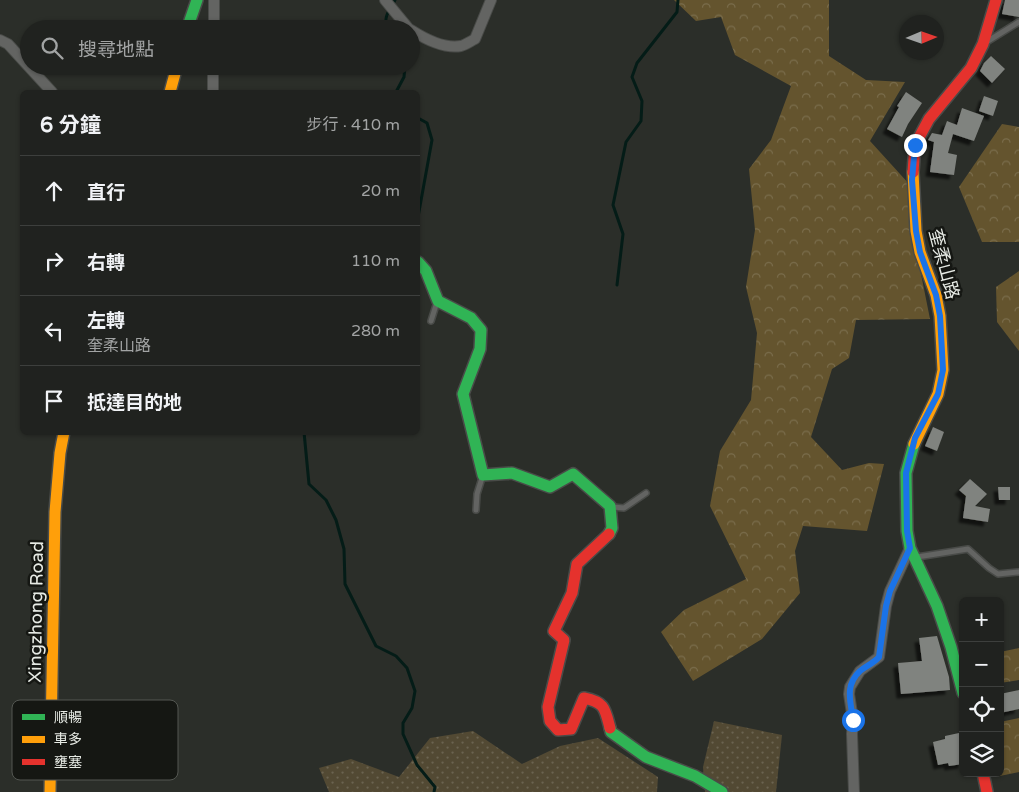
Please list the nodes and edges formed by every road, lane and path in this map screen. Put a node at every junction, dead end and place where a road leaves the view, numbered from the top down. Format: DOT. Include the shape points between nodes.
graph roads {
  1 [pos="197,0"];
  2 [pos="214,0"];
  3 [pos="384,0"];
  4 [pos="491,0"];
  5 [pos="996,0"];
  6 [pos="191,20"];
  7 [pos="214,20"];
  8 [pos="401,20"];
  9 [pos="1019,22"];
  10 [pos="420,36"];
  11 [pos="0,40"];
  12 [pos="983,44"];
  13 [pos="20,57"];
  14 [pos="36,75"];
  15 [pos="175,75"];
  16 [pos="213,75"];
  17 [pos="50,90"];
  18 [pos="171,90"];
  19 [pos="212,90"];
  20 [pos="420,264"];
  21 [pos="438,301"];
  22 [pos="431,321"];
  23 [pos="63,435"];
  24 [pos="483,475"];
  25 [pos="646,493"];
  26 [pos="610,506"];
  27 [pos="476,510"];
  28 [pos="912,553"];
  29 [pos="1019,572"];
  30 [pos="961,687"];
  31 [pos="52,700"];
  32 [pos="984,777"];
  33 [pos="722,792"];
  34 [pos="854,792"];
  35 [pos="987,792"];
  1 -- 6 [label="street"];
  2 -- 7 [label="street"];
  3 -- 8 [label="street"];
  4 -- 10 [label="street" via="475,39 460,46 441,44"];
  5 -- 12 [label="street, 奎柔山路"];
  9 -- 12 [label="lane"];
  11 -- 13 [label="street"];
  12 -- 28 [label="street, 奎柔山路" via="971,68 929,119 915,145 912,180 916,231 936,295 943,370 938,394 915,438 906,473 907,531"];
  14 -- 17 [label="street"];
  15 -- 18 [label="street"];
  16 -- 19 [label="street"];
  20 -- 21 [label="street"];
  21 -- 22 [label="lane"];
  21 -- 24 [label="street" via="471,318 481,330 480,349 463,394"];
  23 -- 31 [label="street, Xingzhong Road" via="55,512"];
  24 -- 26 [label="street" via="512,473 550,488 573,474"];
  24 -- 27 [label="lane"];
  25 -- 26 [label="lane" via="624,508"];
  26 -- 33 [label="street" via="612,528 608,536 577,564 572,593 554,631 564,640 548,707 550,721 558,730 570,729 584,698 596,700 604,707 611,732 646,757 695,776"];
  28 -- 29 [label="lane" via="968,549 998,574"];
  28 -- 30 [label="street, 奎柔山路" via="940,614"];
  28 -- 34 [label="street" via="890,591 879,657 860,671 850,687"];
  32 -- 35 [label="street"];
}
